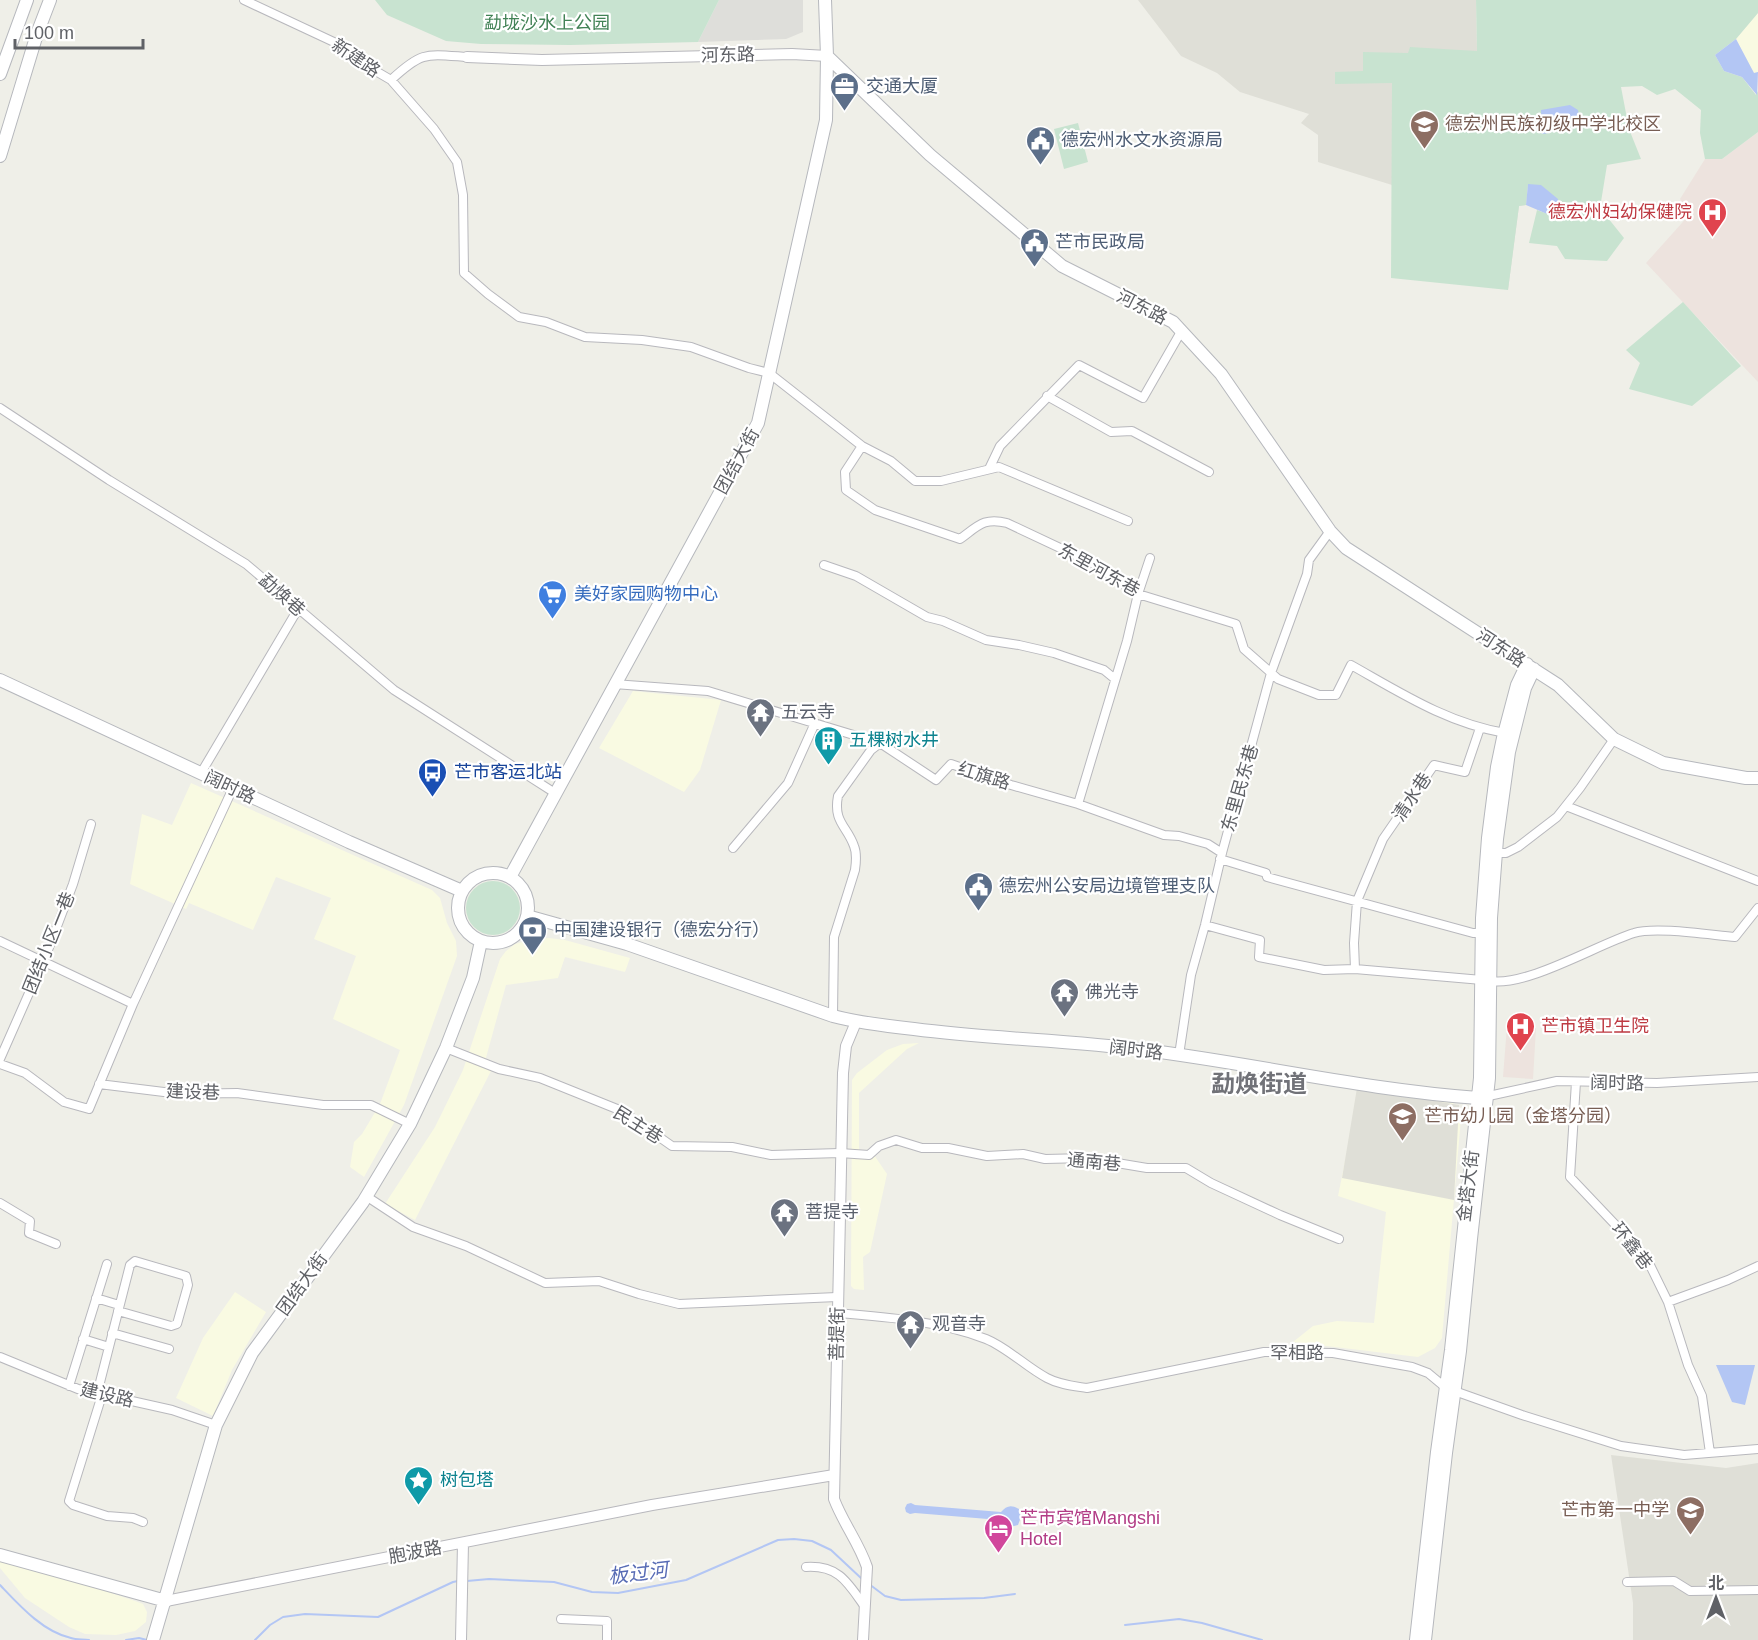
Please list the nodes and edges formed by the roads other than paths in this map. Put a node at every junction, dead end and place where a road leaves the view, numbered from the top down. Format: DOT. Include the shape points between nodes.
graph roads {
  1 [pos="27,0"];
  2 [pos="50,0"];
  3 [pos="244,0"];
  4 [pos="825,0"];
  5 [pos="827,56"];
  6 [pos="467,57"];
  7 [pos="0,74"];
  8 [pos="391,80"];
  9 [pos="0,156"];
  10 [pos="1182,330"];
  11 [pos="769,373"];
  12 [pos="1047,396"];
  13 [pos="0,408"];
  14 [pos="862,446"];
  15 [pos="989,469"];
  16 [pos="1209,472"];
  17 [pos="1128,521"];
  18 [pos="1330,531"];
  19 [pos="1150,558"];
  20 [pos="824,565"];
  21 [pos="1138,594"];
  22 [pos="298,609"];
  23 [pos="1531,667"];
  24 [pos="1271,673"];
  25 [pos="1115,679"];
  26 [pos="0,680"];
  27 [pos="615,684"];
  28 [pos="815,723"];
  29 [pos="1480,728"];
  30 [pos="1504,733"];
  31 [pos="1614,739"];
  32 [pos="880,743"];
  33 [pos="201,773"];
  34 [pos="1758,778"];
  35 [pos="233,788"];
  36 [pos="555,793"];
  37 [pos="1078,804"];
  38 [pos="1566,806"];
  39 [pos="91,824"];
  40 [pos="733,848"];
  41 [pos="1496,852"];
  42 [pos="1221,856"];
  43 [pos="510,877"];
  44 [pos="1758,881"];
  45 [pos="462,891"];
  46 [pos="1358,901"];
  47 [pos="1758,908"];
  48 [pos="527,916"];
  49 [pos="1205,925"];
  50 [pos="1482,933"];
  51 [pos="0,941"];
  52 [pos="481,941"];
  53 [pos="43,961"];
  54 [pos="1355,969"];
  55 [pos="1486,981"];
  56 [pos="133,1004"];
  57 [pos="833,1016"];
  58 [pos="856,1022"];
  59 [pos="446,1048"];
  60 [pos="1179,1056"];
  61 [pos="0,1059"];
  62 [pos="0,1064"];
  63 [pos="1758,1077"];
  64 [pos="1576,1082"];
  65 [pos="99,1084"];
  66 [pos="1483,1098"];
  67 [pos="410,1124"];
  68 [pos="840,1152"];
  69 [pos="366,1196"];
  70 [pos="0,1203"];
  71 [pos="1339,1239"];
  72 [pos="56,1244"];
  73 [pos="107,1264"];
  74 [pos="1758,1266"];
  75 [pos="96,1298"];
  76 [pos="837,1298"];
  77 [pos="1668,1302"];
  78 [pos="119,1308"];
  79 [pos="837,1313"];
  80 [pos="112,1333"];
  81 [pos="83,1339"];
  82 [pos="109,1347"];
  83 [pos="169,1349"];
  84 [pos="0,1357"];
  85 [pos="69,1386"];
  86 [pos="1450,1389"];
  87 [pos="99,1394"];
  88 [pos="216,1425"];
  89 [pos="1758,1449"];
  90 [pos="1710,1453"];
  91 [pos="834,1475"];
  92 [pos="142,1522"];
  93 [pos="463,1543"];
  94 [pos="0,1555"];
  95 [pos="806,1567"];
  96 [pos="1627,1582"];
  97 [pos="1758,1590"];
  98 [pos="166,1601"];
  99 [pos="865,1602"];
  100 [pos="561,1619"];
  101 [pos="155,1635"];
  102 [pos="461,1640"];
  103 [pos="607,1640"];
  104 [pos="863,1640"];
  105 [pos="1416,1640"];
  106 [pos="1425,1640"];
  1 -- 7 [label="main road"];
  2 -- 9 [label="main road"];
  3 -- 8 [label="street, 新建路" via="336,43"];
  4 -- 5 [label="main road, 团结大街"];
  5 -- 6 [label="street, 河东路" via="542,60"];
  5 -- 10 [label="main road, 河东路" via="930,155 1062,266"];
  5 -- 11 [label="main road, 团结大街" via="826,120"];
  6 -- 8 [label="street, 新建路" via="430,54 411,61"];
  8 -- 11 [label="street" via="434,129 456,162 463,195 464,273 488,294 519,317 546,322 585,337 691,347"];
  10 -- 12 [label="street" via="1143,398 1078,365"];
  10 -- 18 [label="main road, 河东路" via="1221,374"];
  11 -- 14 [label="street"];
  11 -- 27 [label="main road, 团结大街" via="758,423"];
  12 -- 15 [label="street" via="1000,446"];
  12 -- 16 [label="street" via="1111,432 1132,431"];
  13 -- 22 [label="street, 勐焕巷" via="246,564"];
  14 -- 15 [label="street" via="891,461 915,481 941,481"];
  14 -- 21 [label="street, 东里河东巷" via="845,472 846,490 875,510 960,539 984,521 1007,523 1092,563"];
  15 -- 17 [label="street" via="999,467"];
  18 -- 23 [label="main road, 河东路" via="1377,570"];
  18 -- 24 [label="street, 东里民东巷" via="1310,560"];
  19 -- 21 [label="street"];
  20 -- 25 [label="street" via="856,576 927,617 986,640 1054,653 1104,670"];
  21 -- 24 [label="street, 东里河东巷" via="1236,624 1244,649"];
  21 -- 25 [label="street"];
  22 -- 33 [label="street"];
  22 -- 36 [label="street, 勐焕巷" via="394,690"];
  23 -- 30 [label="main road, 金塔大街" via="1517,685"];
  23 -- 31 [label="main road, 河东路" via="1558,685"];
  23 -- 41 [label="main road, 金塔大街" via="1509,752"];
  24 -- 29 [label="street, 东里河东巷" via="1319,695 1336,695 1351,665 1433,710"];
  24 -- 42 [label="street, 东里民东巷"];
  25 -- 37 [label="street"];
  26 -- 33 [label="main road, 阔时路"];
  27 -- 28 [label="street, 红旗路" via="708,691"];
  27 -- 36 [label="main road, 团结大街"];
  28 -- 32 [label="street, 红旗路"];
  28 -- 40 [label="street" via="788,783"];
  29 -- 30 [label="street, 东里河东巷"];
  29 -- 46 [label="street, 清水巷" via="1465,772 1434,765 1383,839"];
  30 -- 50 [label="main road, 金塔大街" via="1488,838"];
  31 -- 34 [label="main road, 河东路" via="1663,763"];
  31 -- 38 [label="street"];
  32 -- 37 [label="street, 红旗路" via="936,780 951,764"];
  32 -- 57 [label="street" via="838,796 837,811 855,847 856,859 834,937"];
  33 -- 35 [label="main road, 阔时路"];
  35 -- 45 [label="main road, 阔时路"];
  35 -- 56 [label="street"];
  36 -- 43 [label="main road, 团结大街"];
  37 -- 42 [label="street, 红旗路" via="1164,835 1208,844"];
  38 -- 41 [label="street" via="1518,847 1506,853"];
  38 -- 44 [label="street"];
  39 -- 53 [label="street, 团结小区一巷"];
  41 -- 55 [label="main road, 金塔大街"];
  42 -- 46 [label="street" via="1266,873 1267,877"];
  42 -- 49 [label="street, 东里民东巷"];
  43 -- 45 [label="main road" via="488,873 469,882"];
  43 -- 48 [label="main road" via="525,894"];
  45 -- 52 [label="main road" via="458,902 460,920"];
  46 -- 50 [label="street"];
  46 -- 54 [label="street, 清水巷"];
  47 -- 55 [label="street" via="1735,937 1636,932 1531,974 1500,983"];
  48 -- 52 [label="main road" via="522,927 504,941"];
  48 -- 57 [label="main road, 阔时路" via="627,944"];
  49 -- 54 [label="street" via="1260,940 1258,957 1324,970"];
  49 -- 60 [label="street, 东里民东巷" via="1191,975"];
  50 -- 55 [label="main road, 金塔大街"];
  51 -- 53 [label="street"];
  52 -- 59 [label="main road, 团结大街" via="473,978"];
  53 -- 56 [label="street"];
  53 -- 61 [label="street, 团结小区一巷"];
  54 -- 55 [label="street"];
  55 -- 66 [label="main road, 金塔大街"];
  56 -- 65 [label="street"];
  57 -- 58 [label="main road, 阔时路"];
  58 -- 60 [label="main road, 阔时路"];
  58 -- 68 [label="street, 菩提街" via="846,1046"];
  59 -- 67 [label="main road, 团结大街"];
  59 -- 68 [label="street, 民主巷" via="499,1069 540,1078 622,1111 672,1146 732,1147 771,1155"];
  60 -- 66 [label="main road, 阔时路" via="1432,1094"];
  62 -- 65 [label="street" via="25,1073 64,1102 89,1109"];
  63 -- 64 [label="street, 阔时路" via="1657,1083"];
  64 -- 66 [label="street, 阔时路" via="1557,1081"];
  64 -- 77 [label="street, 环鑫巷" via="1570,1177 1646,1257"];
  65 -- 67 [label="street, 建设巷" via="180,1094 237,1093 323,1105 371,1105"];
  66 -- 86 [label="main road, 金塔大街"];
  67 -- 69 [label="main road, 团结大街"];
  68 -- 71 [label="street, 通南巷" via="869,1155 879,1146 896,1140 922,1148 948,1148 987,1156 1023,1154 1045,1159 1087,1158 1147,1168 1186,1168 1210,1183"];
  68 -- 76 [label="street, 菩提街"];
  69 -- 76 [label="street" via="413,1227 466,1246 545,1283 599,1281 679,1304"];
  69 -- 88 [label="main road, 团结大街" via="252,1353"];
  70 -- 72 [label="street" via="30,1221 29,1233"];
  73 -- 75 [label="street"];
  74 -- 77 [label="street"];
  75 -- 78 [label="street"];
  75 -- 81 [label="street"];
  76 -- 79 [label="street, 菩提街"];
  77 -- 90 [label="street, 环鑫巷" via="1702,1396"];
  78 -- 78 [label="street" via="130,1265 135,1261 186,1276 189,1285 177,1324 171,1326"];
  78 -- 80 [label="street"];
  79 -- 86 [label="street, 罕相路" via="959,1329 989,1340 1048,1379 1087,1388 1275,1352 1333,1353 1412,1367"];
  79 -- 91 [label="street, 菩提街"];
  80 -- 82 [label="street"];
  80 -- 83 [label="street"];
  81 -- 82 [label="street"];
  81 -- 85 [label="street"];
  82 -- 87 [label="street"];
  84 -- 85 [label="street, 建设路"];
  85 -- 87 [label="street, 建设路"];
  86 -- 90 [label="street, 罕相路" via="1621,1446 1683,1455"];
  86 -- 105 [label="main road, 金塔大街" via="1437,1452"];
  86 -- 106 [label="main road, 金塔大街"];
  87 -- 88 [label="street, 建设路" via="172,1410"];
  87 -- 92 [label="street" via="69,1501 107,1516"];
  88 -- 98 [label="main road, 团结大街"];
  89 -- 90 [label="street, 罕相路"];
  91 -- 93 [label="street, 胞波路" via="652,1505"];
  91 -- 99 [label="street, 菩提街" via="834,1499 867,1567"];
  93 -- 98 [label="street, 胞波路"];
  93 -- 102 [label="street"];
  94 -- 98 [label="main road, 胞波路"];
  95 -- 99 [label="street" via="821,1566 833,1571"];
  96 -- 97 [label="street" via="1674,1581 1690,1591"];
  98 -- 101 [label="main road, 团结大街"];
  99 -- 104 [label="street, 菩提街"];
  100 -- 103 [label="street" via="607,1621"];
}
